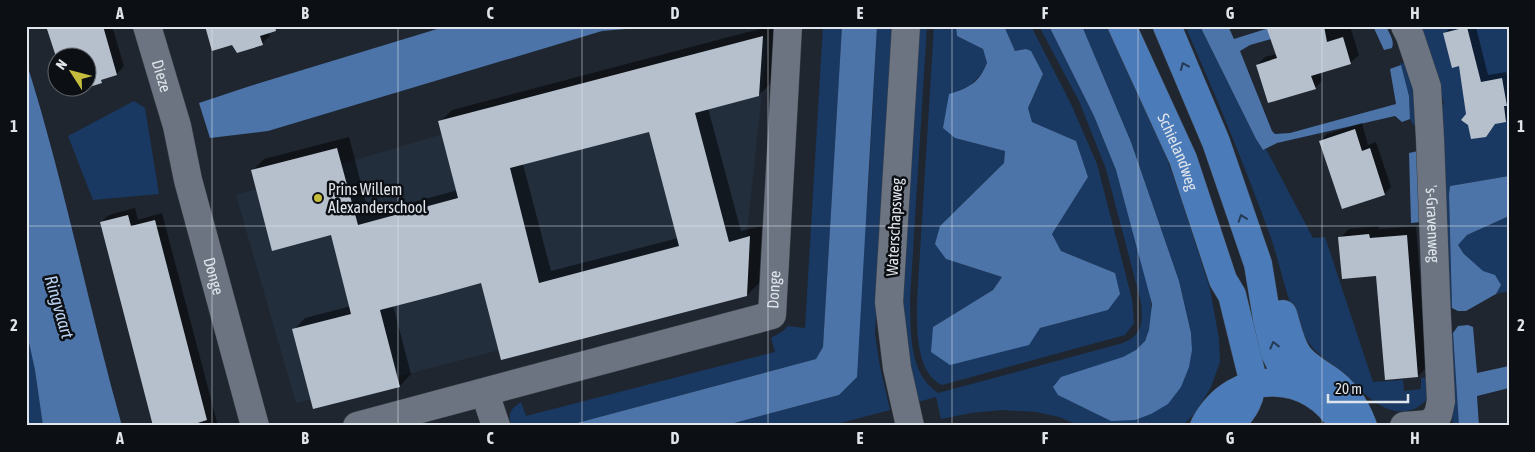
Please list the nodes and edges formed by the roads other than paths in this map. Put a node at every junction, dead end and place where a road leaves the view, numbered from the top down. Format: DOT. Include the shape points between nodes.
graph roads {
  1 [pos="147,26"];
  2 [pos="788,26"];
  3 [pos="906,26"];
  4 [pos="1122,26"];
  5 [pos="1167,26"];
  6 [pos="1405,26"];
  7 [pos="177,126"];
  8 [pos="1223,280"];
  9 [pos="1309,380"];
  10 [pos="1252,385"];
  11 [pos="485,393"];
  12 [pos="1224,399"];
  13 [pos="1355,423"];
  14 [pos="1423,425"];
  15 [pos="255,426"];
  16 [pos="357,426"];
  17 [pos="496,426"];
  18 [pos="910,426"];
  19 [pos="1204,426"];
  20 [pos="1230,426"];
  1 -- 7 [label="street, Dieze"];
  2 -- 11 [label="street, Donge" via="772,315"];
  3 -- 18 [label="street, Waterschapsweg" via="889,302 897,368"];
  4 -- 8 [label="main road, Schielandweg" via="1183,159"];
  9 -- 5 [label="main road, one-way" via="1284,371 1276,353 1258,264 1216,142"];
  6 -- 14 [label="street, 's-Gravenweg" via="1426,87 1430,139 1441,401 1438,415"];
  7 -- 15 [label="street, Donge" via="188,180"];
  8 -- 10 [label="main road, Schielandweg" via="1232,296"];
  8 -- 12 [label="main road, Schielandweg" via="1221,302 1234,370 1230,392"];
  9 -- 10 [label="main road"];
  9 -- 13 [label="main road" via="1320,398"];
  10 -- 12 [label="main road"];
  10 -- 20 [label="main road" via="1247,404"];
  11 -- 16 [label="street, Donge"];
  11 -- 17 [label="street"];
  12 -- 19 [label="main road"];
}
